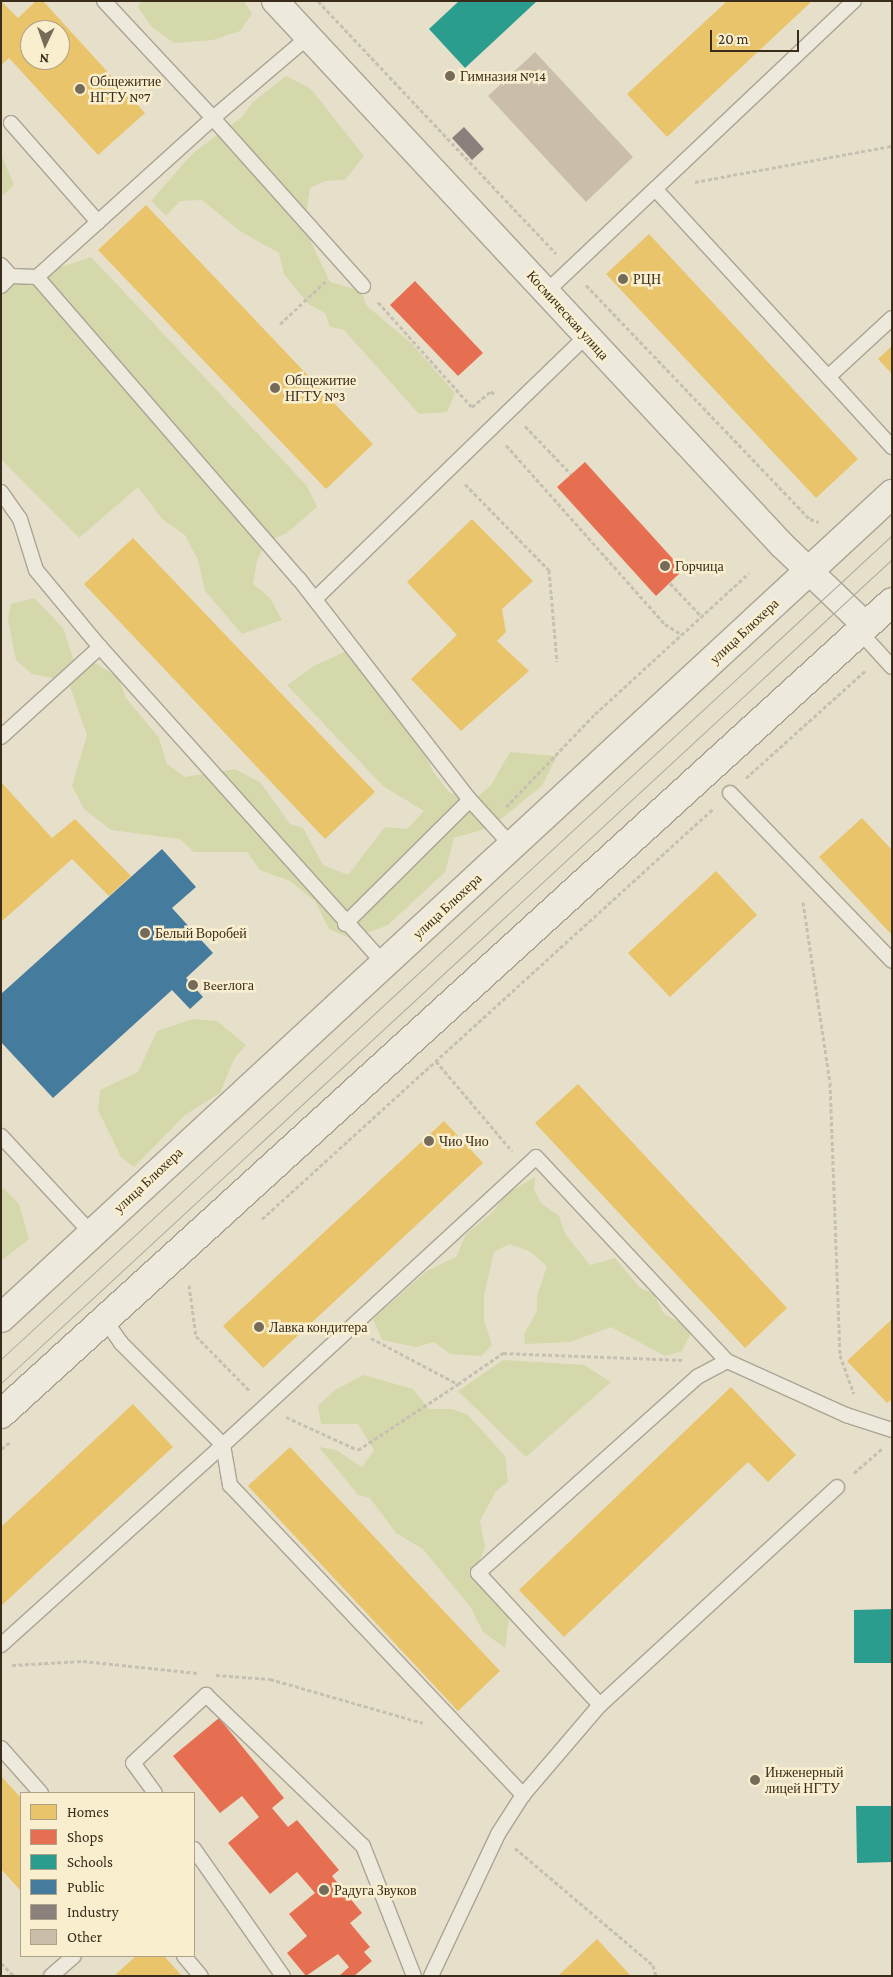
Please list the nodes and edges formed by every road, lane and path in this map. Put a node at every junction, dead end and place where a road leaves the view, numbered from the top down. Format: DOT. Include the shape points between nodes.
graph roads {
  1 [pos="104,1"];
  2 [pos="275,1"];
  3 [pos="854,1"];
  4 [pos="307,38"];
  5 [pos="213,118"];
  6 [pos="11,123"];
  7 [pos="892,146"];
  8 [pos="656,189"];
  9 [pos="98,222"];
  10 [pos="1,265"];
  11 [pos="342,266"];
  12 [pos="12,276"];
  13 [pos="37,277"];
  14 [pos="1,286"];
  15 [pos="363,286"];
  16 [pos="547,291"];
  17 [pos="892,318"];
  18 [pos="280,324"];
  19 [pos="587,336"];
  20 [pos="828,378"];
  21 [pos="472,407"];
  22 [pos="508,408"];
  23 [pos="489,426"];
  24 [pos="892,447"];
  25 [pos="449,467"];
  26 [pos="571,474"];
  27 [pos="1,492"];
  28 [pos="892,494"];
  29 [pos="808,570"];
  30 [pos="670,583"];
  31 [pos="315,599"];
  32 [pos="892,602"];
  33 [pos="702,617"];
  34 [pos="863,628"];
  35 [pos="681,634"];
  36 [pos="100,647"];
  37 [pos="557,662"];
  38 [pos="892,667"];
  39 [pos="1,738"];
  40 [pos="730,793"];
  41 [pos="470,800"];
  42 [pos="512,846"];
  43 [pos="794,860"];
  44 [pos="345,924"];
  45 [pos="892,961"];
  46 [pos="384,964"];
  47 [pos="436,1061"];
  48 [pos="1,1136"];
  49 [pos="525,1167"];
  50 [pos="92,1234"];
  51 [pos="1,1318"];
  52 [pos="105,1320"];
  53 [pos="357,1322"];
  54 [pos="727,1361"];
  55 [pos="1,1414"];
  56 [pos="864,1421"];
  57 [pos="892,1430"];
  58 [pos="223,1445"];
  59 [pos="886,1446"];
  60 [pos="837,1487"];
  61 [pos="1,1645"];
  62 [pos="1,1666"];
  63 [pos="203,1674"];
  64 [pos="212,1674"];
  65 [pos="600,1706"];
  66 [pos="460,1729"];
  67 [pos="1,1748"];
  68 [pos="39,1792"];
  69 [pos="154,1792"];
  70 [pos="523,1796"];
  71 [pos="498,1834"];
  72 [pos="195,1850"];
  73 [pos="73,1957"];
  74 [pos="185,1957"];
  75 [pos="1,1963"];
  76 [pos="14,1976"];
  77 [pos="51,1976"];
  78 [pos="202,1976"];
  79 [pos="283,1976"];
  80 [pos="414,1976"];
  81 [pos="431,1976"];
  82 [pos="656,1976"];
  1 -- 5 [label="lane"];
  2 -- 4 [label="street, Космическая улица"];
  3 -- 8 [label="lane"];
  4 -- 5 [label="lane"];
  4 -- 16 [label="street, Космическая улица"];
  5 -- 9 [label="lane"];
  5 -- 11 [label="lane"];
  6 -- 9 [label="lane"];
  7 -- 8 [label="path"];
  8 -- 16 [label="lane"];
  8 -- 20 [label="lane"];
  9 -- 13 [label="lane"];
  10 -- 12 [label="lane"];
  11 -- 15 [label="lane"];
  11 -- 18 [label="path"];
  12 -- 13 [label="lane"];
  12 -- 14 [label="lane"];
  13 -- 31 [label="lane"];
  15 -- 21 [label="path"];
  16 -- 19 [label="street, Космическая улица"];
  17 -- 20 [label="lane"];
  19 -- 22 [label="lane"];
  19 -- 29 [label="street, Космическая улица"];
  20 -- 24 [label="lane"];
  21 -- 22 [label="path" via="491,391"];
  21 -- 23 [label="path"];
  22 -- 23 [label="lane"];
  22 -- 26 [label="path"];
  23 -- 25 [label="lane"];
  23 -- 35 [label="path" via="665,624"];
  25 -- 31 [label="lane"];
  25 -- 37 [label="path" via="549,570"];
  27 -- 36 [label="lane" via="20,519 36,570"];
  28 -- 29 [label="street, улица Блюхера"];
  29 -- 34 [label="street, Космическая улица"];
  29 -- 42 [label="street, улица Блюхера"];
  30 -- 33 [label="path"];
  31 -- 41 [label="lane"];
  32 -- 34 [label="street"];
  34 -- 38 [label="lane"];
  34 -- 52 [label="street"];
  36 -- 39 [label="lane"];
  36 -- 44 [label="lane"];
  40 -- 43 [label="lane"];
  41 -- 42 [label="lane"];
  41 -- 44 [label="lane"];
  42 -- 46 [label="street, улица Блюхера"];
  43 -- 45 [label="lane"];
  43 -- 56 [label="path" via="812,940 830,1083 840,1355"];
  44 -- 46 [label="lane"];
  46 -- 50 [label="street, улица Блюхера"];
  47 -- 49 [label="path"];
  48 -- 50 [label="lane"];
  49 -- 53 [label="lane"];
  49 -- 54 [label="lane" via="536,1157"];
  50 -- 51 [label="street, улица Блюхера"];
  52 -- 55 [label="street"];
  52 -- 58 [label="lane" via="121,1343"];
  53 -- 54 [label="path" via="377,1344 458,1384 503,1353"];
  53 -- 58 [label="lane"];
  54 -- 56 [label="lane"];
  54 -- 65 [label="lane" via="697,1377 478,1573"];
  56 -- 57 [label="lane"];
  58 -- 61 [label="lane"];
  58 -- 66 [label="lane" via="230,1485"];
  59 -- 60 [label="path"];
  60 -- 65 [label="lane"];
  62 -- 63 [label="path" via="83,1662"];
  64 -- 66 [label="path" via="270,1679 395,1718"];
  65 -- 70 [label="lane"];
  66 -- 70 [label="lane"];
  67 -- 68 [label="lane"];
  69 -- 80 [label="lane" via="133,1763 206,1695 364,1846"];
  70 -- 71 [label="lane"];
  71 -- 81 [label="lane"];
  71 -- 82 [label="path" via="653,1966"];
  72 -- 79 [label="lane"];
  73 -- 77 [label="lane"];
  74 -- 78 [label="lane"];
  75 -- 76 [label="path"];
}
